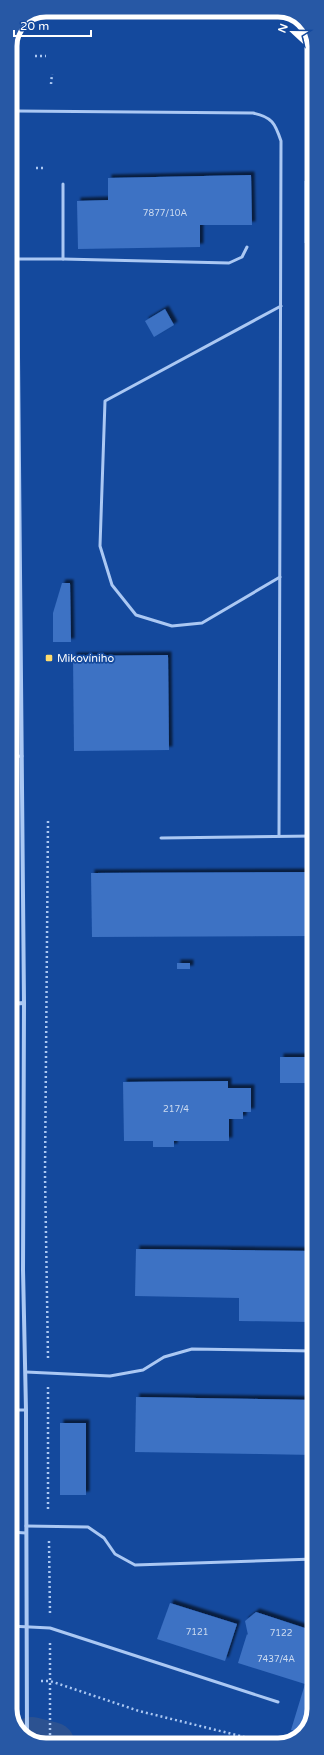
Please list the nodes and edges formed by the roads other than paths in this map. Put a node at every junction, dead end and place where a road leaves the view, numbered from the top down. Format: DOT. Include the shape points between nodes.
graph roads {
  1 [pos="17,111"];
  2 [pos="63,184"];
  3 [pos="17,185"];
  4 [pos="247,247"];
  5 [pos="18,259"];
  6 [pos="63,259"];
  7 [pos="281,306"];
  8 [pos="280,577"];
  9 [pos="17,756"];
  10 [pos="22,756"];
  11 [pos="279,836"];
  12 [pos="307,836"];
  13 [pos="161,838"];
  14 [pos="24,1003"];
  15 [pos="17,1004"];
  16 [pos="307,1351"];
  17 [pos="26,1372"];
  18 [pos="17,1410"];
  19 [pos="26,1410"];
  20 [pos="26,1526"];
  21 [pos="17,1532"];
  22 [pos="26,1533"];
  23 [pos="307,1559"];
  24 [pos="17,1626"];
  25 [pos="27,1626"];
  26 [pos="278,1702"];
  27 [pos="27,1731"];
  1 -- 7 [label="lane" via="253,113 266,116 277,127 282,141"];
  2 -- 6 [label="lane"];
  3 -- 5 [label="street"];
  4 -- 6 [label="lane" via="242,258 229,263"];
  5 -- 6 [label="lane"];
  5 -- 10 [label="street"];
  7 -- 8 [label="lane"];
  7 -- 8 [label="lane" via="105,401 100,546 112,585 136,615 172,626 202,623"];
  8 -- 11 [label="lane"];
  9 -- 10 [label="lane"];
  10 -- 14 [label="street"];
  11 -- 12 [label="lane"];
  11 -- 13 [label="lane"];
  14 -- 15 [label="street"];
  14 -- 17 [label="street" via="23,1270"];
  16 -- 17 [label="lane" via="192,1349 164,1357 143,1370 110,1376"];
  17 -- 19 [label="street"];
  18 -- 19 [label="lane"];
  19 -- 20 [label="street"];
  20 -- 22 [label="street"];
  20 -- 23 [label="lane" via="88,1527 104,1538 115,1554 134,1565"];
  21 -- 22 [label="lane"];
  22 -- 25 [label="street"];
  24 -- 25 [label="lane"];
  25 -- 26 [label="lane" via="50,1628"];
  25 -- 27 [label="street"];
}
